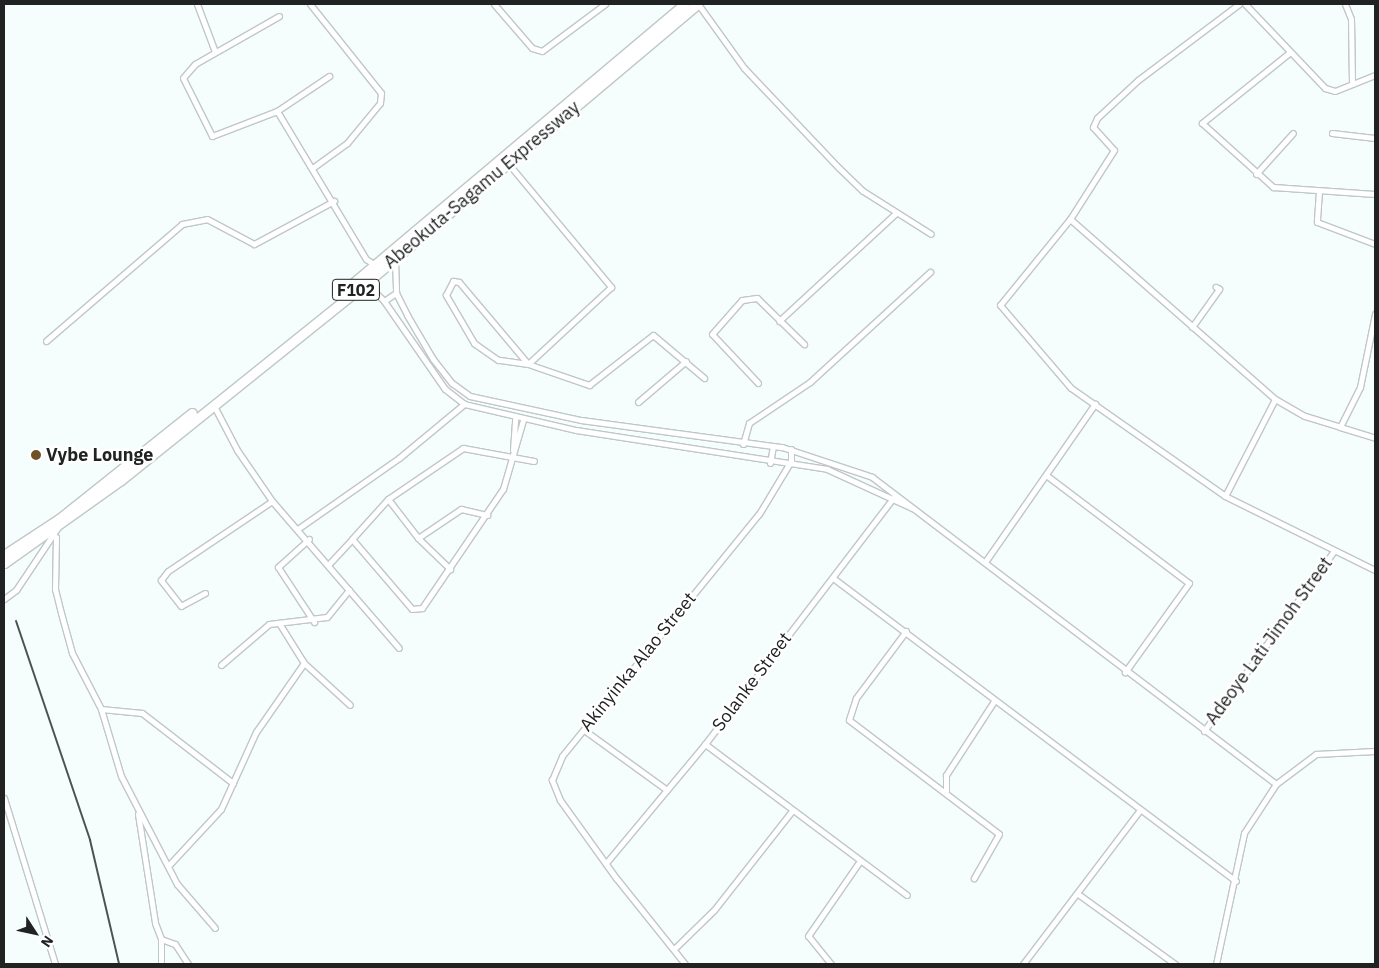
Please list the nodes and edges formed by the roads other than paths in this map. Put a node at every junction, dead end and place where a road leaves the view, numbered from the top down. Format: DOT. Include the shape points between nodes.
graph roads {
  1 [pos="197,4"];
  2 [pos="310,4"];
  3 [pos="494,4"];
  4 [pos="605,4"];
  5 [pos="685,4"];
  6 [pos="697,4"];
  7 [pos="1239,4"];
  8 [pos="1245,4"];
  9 [pos="1349,5"];
  10 [pos="278,16"];
  11 [pos="215,52"];
  12 [pos="1289,52"];
  13 [pos="1375,75"];
  14 [pos="329,76"];
  15 [pos="1352,84"];
  16 [pos="277,111"];
  17 [pos="1293,132"];
  18 [pos="1332,133"];
  19 [pos="1375,138"];
  20 [pos="507,162"];
  21 [pos="314,168"];
  22 [pos="1256,174"];
  23 [pos="1319,191"];
  24 [pos="1375,194"];
  25 [pos="334,201"];
  26 [pos="896,214"];
  27 [pos="1070,219"];
  28 [pos="931,234"];
  29 [pos="1375,244"];
  30 [pos="396,254"];
  31 [pos="376,266"];
  32 [pos="930,272"];
  33 [pos="362,281"];
  34 [pos="1216,287"];
  35 [pos="396,293"];
  36 [pos="384,301"];
  37 [pos="1375,314"];
  38 [pos="407,315"];
  39 [pos="398,320"];
  40 [pos="779,321"];
  41 [pos="1374,324"];
  42 [pos="1192,326"];
  43 [pos="46,341"];
  44 [pos="804,344"];
  45 [pos="686,361"];
  46 [pos="528,364"];
  47 [pos="704,378"];
  48 [pos="758,383"];
  49 [pos="1275,399"];
  50 [pos="638,402"];
  51 [pos="213,404"];
  52 [pos="464,404"];
  53 [pos="1095,404"];
  54 [pos="515,418"];
  55 [pos="523,420"];
  56 [pos="1340,427"];
  57 [pos="1375,438"];
  58 [pos="743,444"];
  59 [pos="773,446"];
  60 [pos="791,449"];
  61 [pos="513,452"];
  62 [pos="534,461"];
  63 [pos="770,463"];
  64 [pos="787,466"];
  65 [pos="1046,475"];
  66 [pos="1225,496"];
  67 [pos="893,498"];
  68 [pos="388,499"];
  69 [pos="272,501"];
  70 [pos="922,513"];
  71 [pos="487,515"];
  72 [pos="60,522"];
  73 [pos="299,528"];
  74 [pos="56,537"];
  75 [pos="418,538"];
  76 [pos="352,539"];
  77 [pos="308,540"];
  78 [pos="1334,551"];
  79 [pos="4,555"];
  80 [pos="4,562"];
  81 [pos="985,562"];
  82 [pos="328,565"];
  83 [pos="450,569"];
  84 [pos="1375,570"];
  85 [pos="833,578"];
  86 [pos="349,590"];
  87 [pos="205,593"];
  88 [pos="4,599"];
  89 [pos="314,622"];
  90 [pos="279,623"];
  91 [pos="906,631"];
  92 [pos="399,648"];
  93 [pos="304,663"];
  94 [pos="221,665"];
  95 [pos="1125,672"];
  96 [pos="994,701"];
  97 [pos="350,705"];
  98 [pos="101,709"];
  99 [pos="584,730"];
  100 [pos="1204,731"];
  101 [pos="705,744"];
  102 [pos="1375,751"];
  103 [pos="233,783"];
  104 [pos="1276,784"];
  105 [pos="666,790"];
  106 [pos="946,791"];
  107 [pos="4,798"];
  108 [pos="138,810"];
  109 [pos="1140,810"];
  110 [pos="791,812"];
  111 [pos="860,861"];
  112 [pos="606,863"];
  113 [pos="169,865"];
  114 [pos="974,878"];
  115 [pos="1236,881"];
  116 [pos="1078,894"];
  117 [pos="907,895"];
  118 [pos="215,928"];
  119 [pos="161,939"];
  120 [pos="674,949"];
  121 [pos="55,964"];
  122 [pos="161,964"];
  123 [pos="188,964"];
  124 [pos="685,964"];
  125 [pos="831,964"];
  126 [pos="1023,964"];
  127 [pos="1175,964"];
  128 [pos="1216,964"];
  1 -- 11 [label="street"];
  2 -- 21 [label="street" via="381,93 380,103 347,143"];
  3 -- 4 [label="street" via="532,48 542,51"];
  5 -- 30 [label="highway, Abeokuta-Sagamu Expressway / F102"];
  6 -- 20 [label="highway, Abeokuta-Sagamu Expressway / F102"];
  6 -- 26 [label="street" via="744,68 839,168"];
  7 -- 27 [label="street" via="1138,80 1097,118 1093,127 1114,150"];
  8 -- 12 [label="street"];
  9 -- 15 [label="street"];
  10 -- 11 [label="street"];
  11 -- 16 [label="street" via="183,78 212,136"];
  12 -- 15 [label="street" via="1325,88 1335,91"];
  12 -- 22 [label="street" via="1202,123"];
  13 -- 15 [label="street"];
  14 -- 16 [label="street"];
  16 -- 21 [label="street"];
  17 -- 22 [label="street"];
  18 -- 19 [label="street"];
  20 -- 30 [label="highway, Abeokuta-Sagamu Expressway / F102"];
  20 -- 46 [label="street" via="610,281 607,294"];
  21 -- 25 [label="street"];
  22 -- 23 [label="street" via="1273,187"];
  23 -- 24 [label="street"];
  23 -- 29 [label="street" via="1317,222"];
  25 -- 31 [label="street" via="366,259"];
  25 -- 43 [label="street" via="254,244 207,219 182,224"];
  26 -- 28 [label="street"];
  26 -- 40 [label="street"];
  27 -- 42 [label="street"];
  27 -- 53 [label="street" via="1000,305 1056,375"];
  30 -- 31 [label="highway, Abeokuta-Sagamu Expressway / F102"];
  30 -- 33 [label="highway, Abeokuta-Sagamu Expressway / F102"];
  30 -- 35 [label="street"];
  31 -- 33 [label="highway, Abeokuta-Sagamu Expressway / F102"];
  32 -- 58 [label="street" via="810,382 749,423"];
  33 -- 36 [label="street"];
  33 -- 51 [label="highway, Abeokuta-Sagamu Expressway / F102"];
  33 -- 72 [label="highway, Abeokuta-Sagamu Expressway / F102"];
  34 -- 42 [label="street" via="1219,289"];
  35 -- 36 [label="street"];
  35 -- 38 [label="street"];
  36 -- 39 [label="street"];
  37 -- 41 [label="street"];
  38 -- 39 [label="street"];
  38 -- 58 [label="street" via="452,383 480,400"];
  39 -- 52 [label="street" via="426,364"];
  40 -- 44 [label="street"];
  40 -- 48 [label="street" via="757,298 747,296 714,329 716,339"];
  41 -- 56 [label="street" via="1360,387"];
  42 -- 49 [label="street"];
  45 -- 46 [label="street" via="653,334 589,385"];
  45 -- 47 [label="street"];
  45 -- 50 [label="street"];
  46 -- 46 [label="street" via="460,282 447,286 449,303 474,343 498,360"];
  49 -- 56 [label="street" via="1305,416"];
  49 -- 66 [label="street"];
  51 -- 69 [label="street" via="237,450"];
  51 -- 72 [label="highway, Abeokuta-Sagamu Expressway / F102"];
  52 -- 54 [label="street"];
  52 -- 73 [label="street" via="399,458"];
  53 -- 65 [label="street"];
  53 -- 66 [label="street"];
  54 -- 55 [label="street"];
  54 -- 61 [label="street"];
  55 -- 61 [label="street"];
  55 -- 63 [label="street" via="726,451"];
  56 -- 57 [label="street"];
  58 -- 59 [label="street"];
  59 -- 60 [label="street"];
  59 -- 63 [label="street"];
  60 -- 64 [label="street, Akinyinka Alao Street"];
  60 -- 70 [label="street" via="872,477"];
  61 -- 62 [label="street"];
  61 -- 68 [label="street" via="463,448"];
  61 -- 71 [label="street" via="503,489"];
  63 -- 64 [label="street"];
  64 -- 67 [label="street" via="827,469"];
  64 -- 99 [label="street, Akinyinka Alao Street" via="745,533"];
  65 -- 81 [label="street"];
  65 -- 95 [label="street" via="1189,583"];
  66 -- 78 [label="street"];
  67 -- 70 [label="street"];
  67 -- 85 [label="street, Solanke Street"];
  68 -- 75 [label="street"];
  68 -- 76 [label="street"];
  69 -- 73 [label="street"];
  69 -- 87 [label="street" via="168,571 161,580 181,606"];
  70 -- 81 [label="street"];
  71 -- 75 [label="street" via="461,509"];
  71 -- 83 [label="street"];
  72 -- 74 [label="street"];
  72 -- 79 [label="highway, Abeokuta-Sagamu Expressway / F102"];
  72 -- 80 [label="highway, Abeokuta-Sagamu Expressway / F102"];
  73 -- 77 [label="street"];
  74 -- 88 [label="street" via="16,590"];
  74 -- 98 [label="street" via="55,590 60,613 72,653"];
  75 -- 83 [label="street"];
  76 -- 82 [label="street"];
  76 -- 83 [label="street" via="417,611"];
  77 -- 82 [label="street"];
  77 -- 89 [label="street" via="278,567"];
  78 -- 84 [label="street"];
  78 -- 100 [label="street, Adeoye Lati Jimoh Street"];
  81 -- 95 [label="street"];
  82 -- 86 [label="street"];
  85 -- 91 [label="street"];
  85 -- 101 [label="street, Solanke Street"];
  86 -- 89 [label="street" via="334,612"];
  86 -- 92 [label="street"];
  89 -- 90 [label="street"];
  90 -- 93 [label="street"];
  90 -- 94 [label="street" via="262,628"];
  91 -- 96 [label="street"];
  91 -- 106 [label="street" via="856,698 850,720"];
  93 -- 97 [label="street"];
  93 -- 103 [label="street" via="256,732"];
  95 -- 100 [label="street"];
  96 -- 106 [label="street" via="946,775"];
  96 -- 109 [label="street"];
  98 -- 103 [label="street" via="142,714"];
  98 -- 108 [label="street" via="121,776"];
  99 -- 105 [label="street"];
  99 -- 112 [label="street, Akinyinka Alao Street" via="562,756 552,780 560,800"];
  100 -- 104 [label="street"];
  101 -- 105 [label="street, Solanke Street"];
  101 -- 110 [label="street"];
  102 -- 104 [label="street" via="1316,754"];
  103 -- 113 [label="street" via="221,809"];
  104 -- 115 [label="street" via="1244,833"];
  105 -- 112 [label="street, Solanke Street"];
  106 -- 114 [label="street" via="1000,834"];
  107 -- 121 [label="street"];
  108 -- 113 [label="street"];
  108 -- 119 [label="street"];
  109 -- 115 [label="street"];
  109 -- 116 [label="street"];
  110 -- 111 [label="street"];
  110 -- 120 [label="street" via="714,910"];
  111 -- 117 [label="street"];
  111 -- 125 [label="street" via="808,936"];
  112 -- 120 [label="street, Akinyinka Alao Street"];
  113 -- 118 [label="street" via="177,884"];
  115 -- 128 [label="street"];
  116 -- 126 [label="street"];
  116 -- 127 [label="street"];
  119 -- 122 [label="street"];
  119 -- 123 [label="street" via="175,944"];
  120 -- 124 [label="street, Akinyinka Alao Street"];
}
